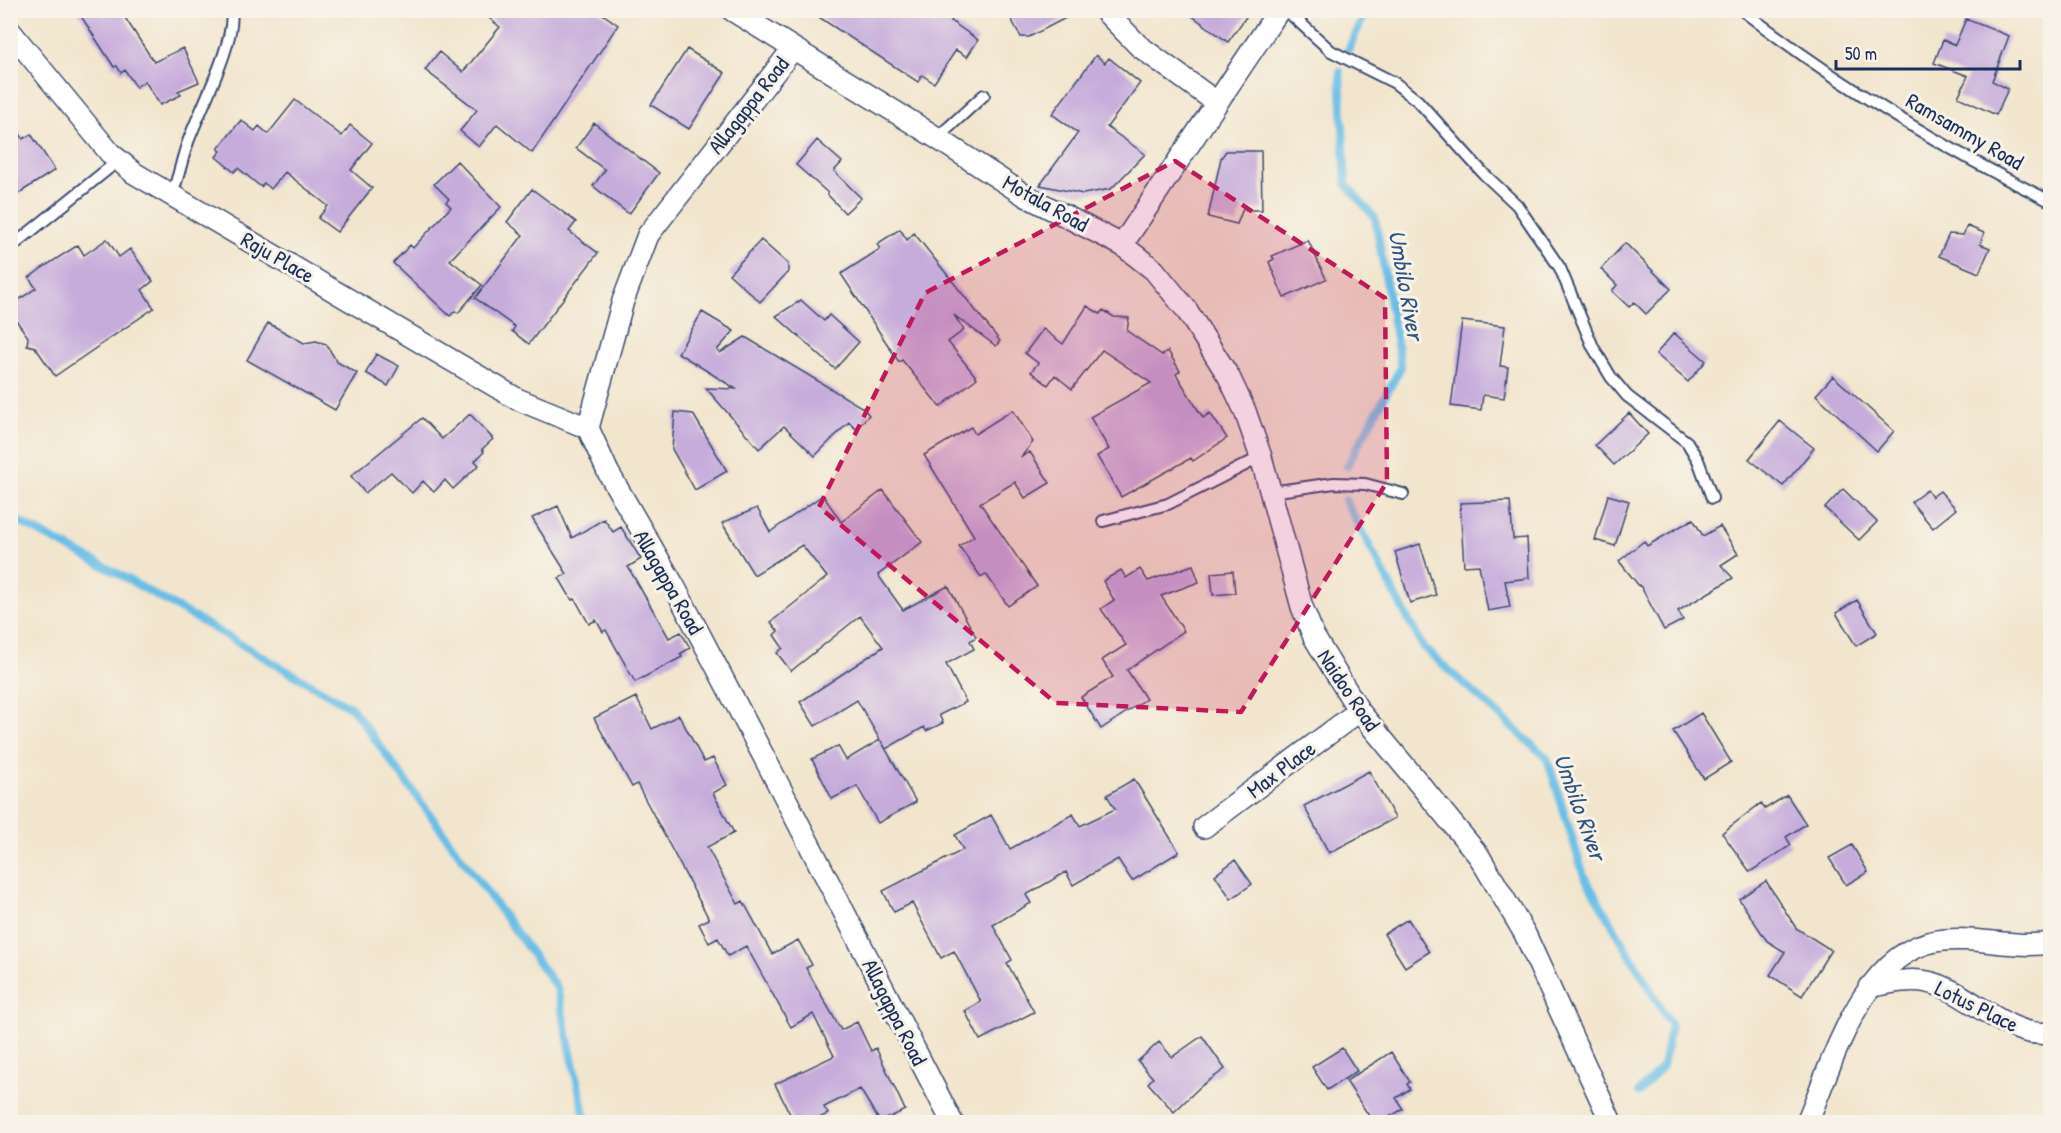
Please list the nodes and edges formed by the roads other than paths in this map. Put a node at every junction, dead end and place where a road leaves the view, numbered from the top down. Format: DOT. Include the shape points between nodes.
graph roads {
  1 [pos="231,10"];
  2 [pos="732,10"];
  3 [pos="1104,10"];
  4 [pos="1279,10"];
  5 [pos="1287,10"];
  6 [pos="1742,10"];
  7 [pos="10,31"];
  8 [pos="792,50"];
  9 [pos="984,95"];
  10 [pos="1216,102"];
  11 [pos="937,138"];
  12 [pos="119,160"];
  13 [pos="171,196"];
  14 [pos="2050,201"];
  15 [pos="1122,244"];
  16 [pos="10,248"];
  17 [pos="588,428"];
  18 [pos="1261,457"];
  19 [pos="1271,492"];
  20 [pos="1403,494"];
  21 [pos="1712,498"];
  22 [pos="1103,521"];
  23 [pos="1359,711"];
  24 [pos="1204,827"];
  25 [pos="2050,943"];
  26 [pos="1869,987"];
  27 [pos="2050,1033"];
  28 [pos="952,1122"];
  29 [pos="1611,1122"];
  30 [pos="1807,1122"];
  1 -- 13 [label="lane" via="232,26 226,46"];
  2 -- 8 [label="street, Motala Road"];
  3 -- 10 [label="street" via="1154,58"];
  4 -- 10 [label="street"];
  5 -- 21 [label="lane" via="1331,51 1395,83 1418,101 1517,205 1560,268 1593,347 1611,377 1627,396 1687,442"];
  6 -- 14 [label="lane, Ramsammy Road" via="1823,69 1952,148"];
  7 -- 12 [label="street, Raju Place"];
  8 -- 11 [label="street, Motala Road"];
  8 -- 17 [label="street, Allagappa Road" via="648,235 626,292"];
  9 -- 11 [label="lane"];
  10 -- 15 [label="street"];
  11 -- 15 [label="street, Motala Road" via="1026,196"];
  12 -- 13 [label="street, Raju Place"];
  12 -- 16 [label="lane"];
  13 -- 17 [label="street, Raju Place" via="517,399"];
  15 -- 18 [label="street, Naidoo Road" via="1154,270 1210,344 1245,411"];
  17 -- 28 [label="street, Allagappa Road" via="608,472 674,586 774,776"];
  18 -- 19 [label="street, Naidoo Road"];
  18 -- 22 [label="lane" via="1167,504"];
  19 -- 20 [label="lane" via="1334,483 1365,484"];
  19 -- 23 [label="street, Naidoo Road" via="1314,637"];
  23 -- 24 [label="street, Max Place"];
  23 -- 29 [label="street, Naidoo Road" via="1479,856 1525,934"];
  25 -- 26 [label="street" via="1936,941 1899,956"];
  26 -- 27 [label="street, Lotus Place" via="1909,980 1930,982 2018,1029"];
  26 -- 30 [label="street"];
}
